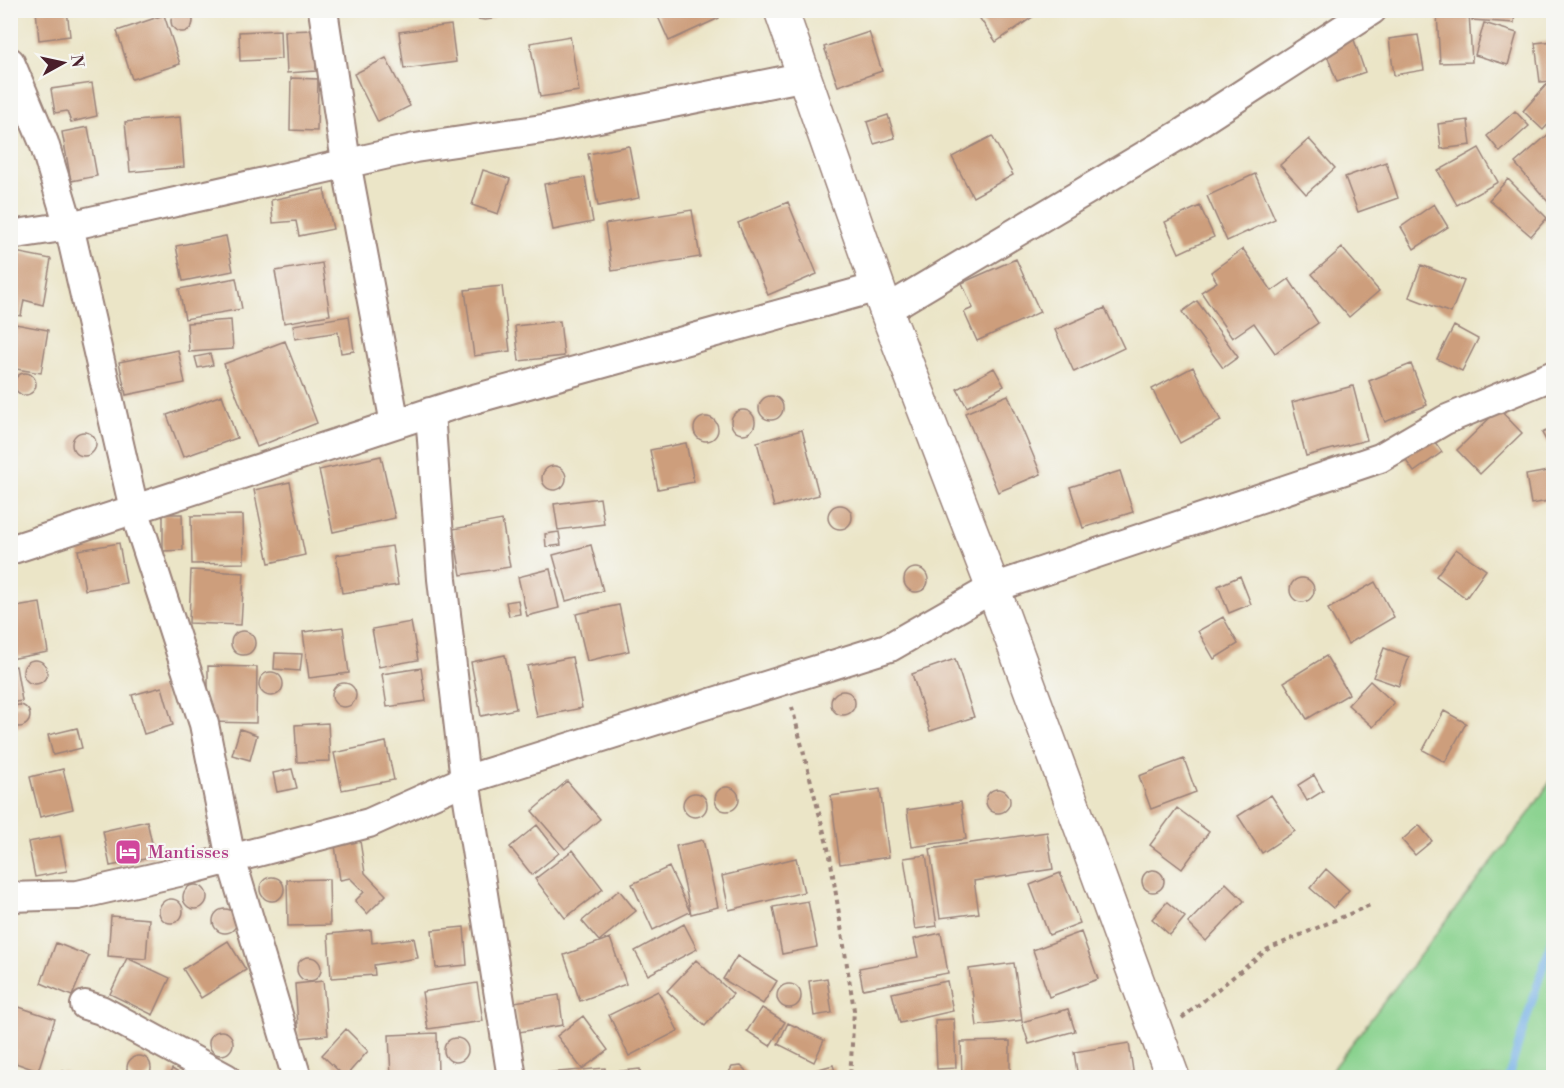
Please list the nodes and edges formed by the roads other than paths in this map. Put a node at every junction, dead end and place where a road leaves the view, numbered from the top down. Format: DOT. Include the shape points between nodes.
graph roads {
  1 [pos="322,10"];
  2 [pos="781,10"];
  3 [pos="1372,10"];
  4 [pos="10,62"];
  5 [pos="806,76"];
  6 [pos="346,162"];
  7 [pos="69,226"];
  8 [pos="10,235"];
  9 [pos="882,298"];
  10 [pos="1554,375"];
  11 [pos="430,412"];
  12 [pos="395,424"];
  13 [pos="134,509"];
  14 [pos="10,550"];
  15 [pos="993,588"];
  16 [pos="465,780"];
  17 [pos="231,859"];
  18 [pos="10,897"];
  19 [pos="85,1005"];
  20 [pos="226,1077"];
  21 [pos="297,1077"];
  22 [pos="512,1077"];
  23 [pos="1173,1077"];
  1 -- 6 [label="street"];
  2 -- 5 [label="street"];
  3 -- 9 [label="street" via="1181,134"];
  4 -- 7 [label="street" via="44,143"];
  5 -- 6 [label="street" via="549,128"];
  5 -- 9 [label="street"];
  6 -- 7 [label="street"];
  6 -- 12 [label="street"];
  7 -- 8 [label="street"];
  7 -- 13 [label="street"];
  9 -- 11 [label="street"];
  9 -- 15 [label="street"];
  10 -- 15 [label="street" via="1445,420 1380,458"];
  11 -- 12 [label="street"];
  11 -- 16 [label="street" via="442,579"];
  12 -- 13 [label="street"];
  13 -- 14 [label="street"];
  13 -- 17 [label="street" via="204,724"];
  15 -- 16 [label="street" via="890,646"];
  15 -- 23 [label="street"];
  16 -- 17 [label="street" via="369,823"];
  16 -- 22 [label="street"];
  17 -- 18 [label="street" via="78,895"];
  17 -- 21 [label="street"];
  19 -- 20 [label="street"];
}
